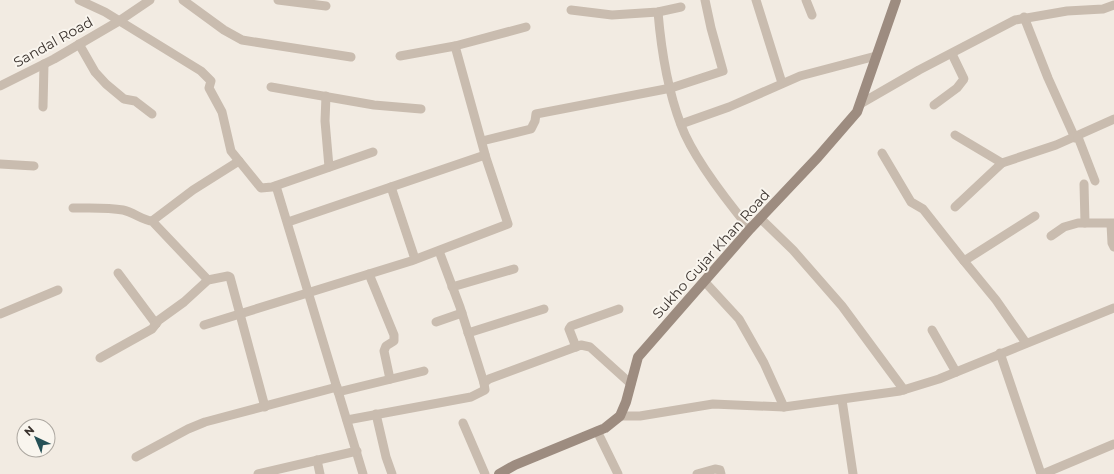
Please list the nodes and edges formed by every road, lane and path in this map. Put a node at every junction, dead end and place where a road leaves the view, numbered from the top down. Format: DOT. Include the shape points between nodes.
graph roads {
  1 [pos="79,0"];
  2 [pos="149,0"];
  3 [pos="183,0"];
  4 [pos="278,0"];
  5 [pos="705,0"];
  6 [pos="756,0"];
  7 [pos="806,0"];
  8 [pos="896,0"];
  9 [pos="1114,5"];
  10 [pos="326,6"];
  11 [pos="681,7"];
  12 [pos="572,10"];
  13 [pos="658,12"];
  14 [pos="812,15"];
  15 [pos="1024,17"];
  16 [pos="119,21"];
  17 [pos="526,27"];
  18 [pos="79,44"];
  19 [pos="455,46"];
  20 [pos="952,54"];
  21 [pos="400,56"];
  22 [pos="876,56"];
  23 [pos="352,57"];
  24 [pos="44,64"];
  25 [pos="782,83"];
  26 [pos="0,86"];
  27 [pos="271,87"];
  28 [pos="671,88"];
  29 [pos="326,96"];
  30 [pos="860,104"];
  31 [pos="934,105"];
  32 [pos="43,107"];
  33 [pos="421,110"];
  34 [pos="152,114"];
  35 [pos="1114,119"];
  36 [pos="680,124"];
  37 [pos="955,135"];
  38 [pos="1077,137"];
  39 [pos="482,141"];
  40 [pos="373,152"];
  41 [pos="882,153"];
  42 [pos="486,155"];
  43 [pos="239,161"];
  44 [pos="1002,163"];
  45 [pos="0,164"];
  46 [pos="34,166"];
  47 [pos="330,167"];
  48 [pos="1095,181"];
  49 [pos="1084,184"];
  50 [pos="276,186"];
  51 [pos="391,187"];
  52 [pos="954,207"];
  53 [pos="72,208"];
  54 [pos="1035,216"];
  55 [pos="760,218"];
  56 [pos="152,221"];
  57 [pos="288,222"];
  58 [pos="1085,223"];
  59 [pos="1112,224"];
  60 [pos="750,229"];
  61 [pos="1051,236"];
  62 [pos="1114,247"];
  63 [pos="439,251"];
  64 [pos="415,259"];
  65 [pos="964,261"];
  66 [pos="514,269"];
  67 [pos="118,273"];
  68 [pos="369,274"];
  69 [pos="208,280"];
  70 [pos="704,281"];
  71 [pos="452,287"];
  72 [pos="58,290"];
  73 [pos="310,293"];
  74 [pos="1114,308"];
  75 [pos="544,309"];
  76 [pos="619,309"];
  77 [pos="0,314"];
  78 [pos="240,314"];
  79 [pos="462,314"];
  80 [pos="436,322"];
  81 [pos="156,324"];
  82 [pos="204,324"];
  83 [pos="932,330"];
  84 [pos="468,334"];
  85 [pos="1026,342"];
  86 [pos="576,347"];
  87 [pos="1000,353"];
  88 [pos="100,358"];
  89 [pos="424,371"];
  90 [pos="956,372"];
  91 [pos="390,379"];
  92 [pos="484,383"];
  93 [pos="631,384"];
  94 [pos="338,390"];
  95 [pos="904,390"];
  96 [pos="842,400"];
  97 [pos="265,407"];
  98 [pos="784,407"];
  99 [pos="376,414"];
  100 [pos="620,416"];
  101 [pos="347,420"];
  102 [pos="463,423"];
  103 [pos="597,431"];
  104 [pos="1114,444"];
  105 [pos="357,451"];
  106 [pos="136,457"];
  107 [pos="317,460"];
  108 [pos="258,474"];
  109 [pos="320,474"];
  110 [pos="363,474"];
  111 [pos="392,474"];
  112 [pos="485,474"];
  113 [pos="499,474"];
  114 [pos="618,474"];
  115 [pos="697,474"];
  116 [pos="721,474"];
  117 [pos="853,474"];
  118 [pos="1042,474"];
  1 -- 16 [label="street"];
  2 -- 16 [label="street, Sandal Road"];
  3 -- 23 [label="street" via="242,40"];
  4 -- 10 [label="street"];
  5 -- 28 [label="street" via="710,28 723,71"];
  6 -- 25 [label="street"];
  7 -- 14 [label="street"];
  8 -- 22 [label="main road, Sukho Gujar Khan Road"];
  9 -- 15 [label="street" via="1103,9"];
  11 -- 13 [label="street"];
  12 -- 13 [label="street" via="612,15"];
  13 -- 28 [label="street"];
  15 -- 20 [label="street" via="1002,26"];
  15 -- 38 [label="street" via="1048,78"];
  16 -- 18 [label="street, Sandal Road"];
  16 -- 43 [label="street" via="199,69 211,81 210,88 222,112 231,151"];
  17 -- 19 [label="street"];
  18 -- 24 [label="street, Sandal Road"];
  18 -- 34 [label="street" via="95,72 106,84 124,99 135,101"];
  19 -- 21 [label="street"];
  19 -- 39 [label="street"];
  20 -- 30 [label="street"];
  20 -- 31 [label="street" via="964,79 957,88"];
  22 -- 25 [label="street" via="815,71"];
  22 -- 30 [label="main road, Sukho Gujar Khan Road"];
  24 -- 26 [label="street, Sandal Road"];
  24 -- 32 [label="street"];
  25 -- 36 [label="street" via="729,107"];
  27 -- 29 [label="street"];
  28 -- 36 [label="street"];
  28 -- 39 [label="street" via="536,114 531,129"];
  29 -- 33 [label="street"];
  29 -- 47 [label="street" via="325,121"];
  30 -- 55 [label="main road, Sukho Gujar Khan Road" via="857,112 818,157"];
  35 -- 38 [label="street"];
  36 -- 60 [label="street" via="730,205"];
  37 -- 44 [label="street"];
  38 -- 44 [label="street"];
  38 -- 48 [label="street"];
  39 -- 42 [label="street"];
  40 -- 47 [label="street"];
  41 -- 65 [label="street" via="911,202 923,209"];
  42 -- 51 [label="street"];
  42 -- 63 [label="street" via="508,224"];
  43 -- 50 [label="street" via="261,188"];
  43 -- 56 [label="street" via="193,190"];
  44 -- 52 [label="street"];
  45 -- 46 [label="street"];
  47 -- 50 [label="street"];
  49 -- 58 [label="street"];
  50 -- 57 [label="street"];
  51 -- 57 [label="street"];
  51 -- 64 [label="street"];
  53 -- 56 [label="street" via="122,210"];
  54 -- 65 [label="street"];
  55 -- 60 [label="main road, Sukho Gujar Khan Road"];
  55 -- 95 [label="street" via="793,250 842,306"];
  56 -- 69 [label="street"];
  57 -- 73 [label="street"];
  58 -- 59 [label="street"];
  58 -- 61 [label="street" via="1064,227"];
  59 -- 62 [label="street"];
  60 -- 70 [label="main road, Sukho Gujar Khan Road"];
  63 -- 64 [label="street"];
  63 -- 71 [label="street"];
  64 -- 68 [label="street"];
  65 -- 85 [label="street"];
  66 -- 71 [label="street"];
  67 -- 81 [label="street"];
  68 -- 73 [label="street"];
  68 -- 91 [label="street" via="394,335 394,341 384,350"];
  69 -- 78 [label="street" via="230,277"];
  69 -- 81 [label="street"];
  70 -- 93 [label="main road, Sukho Gujar Khan Road" via="638,357"];
  70 -- 98 [label="street" via="739,319 764,363"];
  71 -- 79 [label="street"];
  72 -- 77 [label="street"];
  73 -- 78 [label="street"];
  73 -- 94 [label="street"];
  74 -- 85 [label="street"];
  75 -- 84 [label="street"];
  76 -- 86 [label="street" via="571,326 569,329"];
  78 -- 82 [label="street"];
  78 -- 97 [label="street"];
  79 -- 80 [label="street"];
  79 -- 84 [label="street"];
  81 -- 88 [label="street" via="152,329"];
  83 -- 90 [label="street"];
  84 -- 92 [label="street"];
  85 -- 87 [label="street"];
  86 -- 92 [label="street" via="493,377"];
  86 -- 93 [label="street" via="590,347"];
  87 -- 90 [label="street"];
  87 -- 118 [label="street"];
  89 -- 91 [label="street"];
  90 -- 95 [label="street"];
  91 -- 94 [label="street"];
  92 -- 99 [label="street" via="485,390 471,397"];
  93 -- 100 [label="main road, Sukho Gujar Khan Road"];
  94 -- 97 [label="street"];
  94 -- 101 [label="street"];
  95 -- 96 [label="street"];
  96 -- 98 [label="street"];
  96 -- 117 [label="street"];
  97 -- 106 [label="street" via="188,429"];
  98 -- 100 [label="street" via="713,404 640,416"];
  99 -- 101 [label="street"];
  99 -- 111 [label="street"];
  100 -- 103 [label="main road"];
  101 -- 105 [label="street"];
  102 -- 112 [label="street"];
  103 -- 113 [label="main road"];
  103 -- 114 [label="street"];
  104 -- 118 [label="street"];
  105 -- 107 [label="street"];
  105 -- 110 [label="street"];
  107 -- 108 [label="street"];
  107 -- 109 [label="street"];
  115 -- 116 [label="street" via="715,469 720,470"];
}
